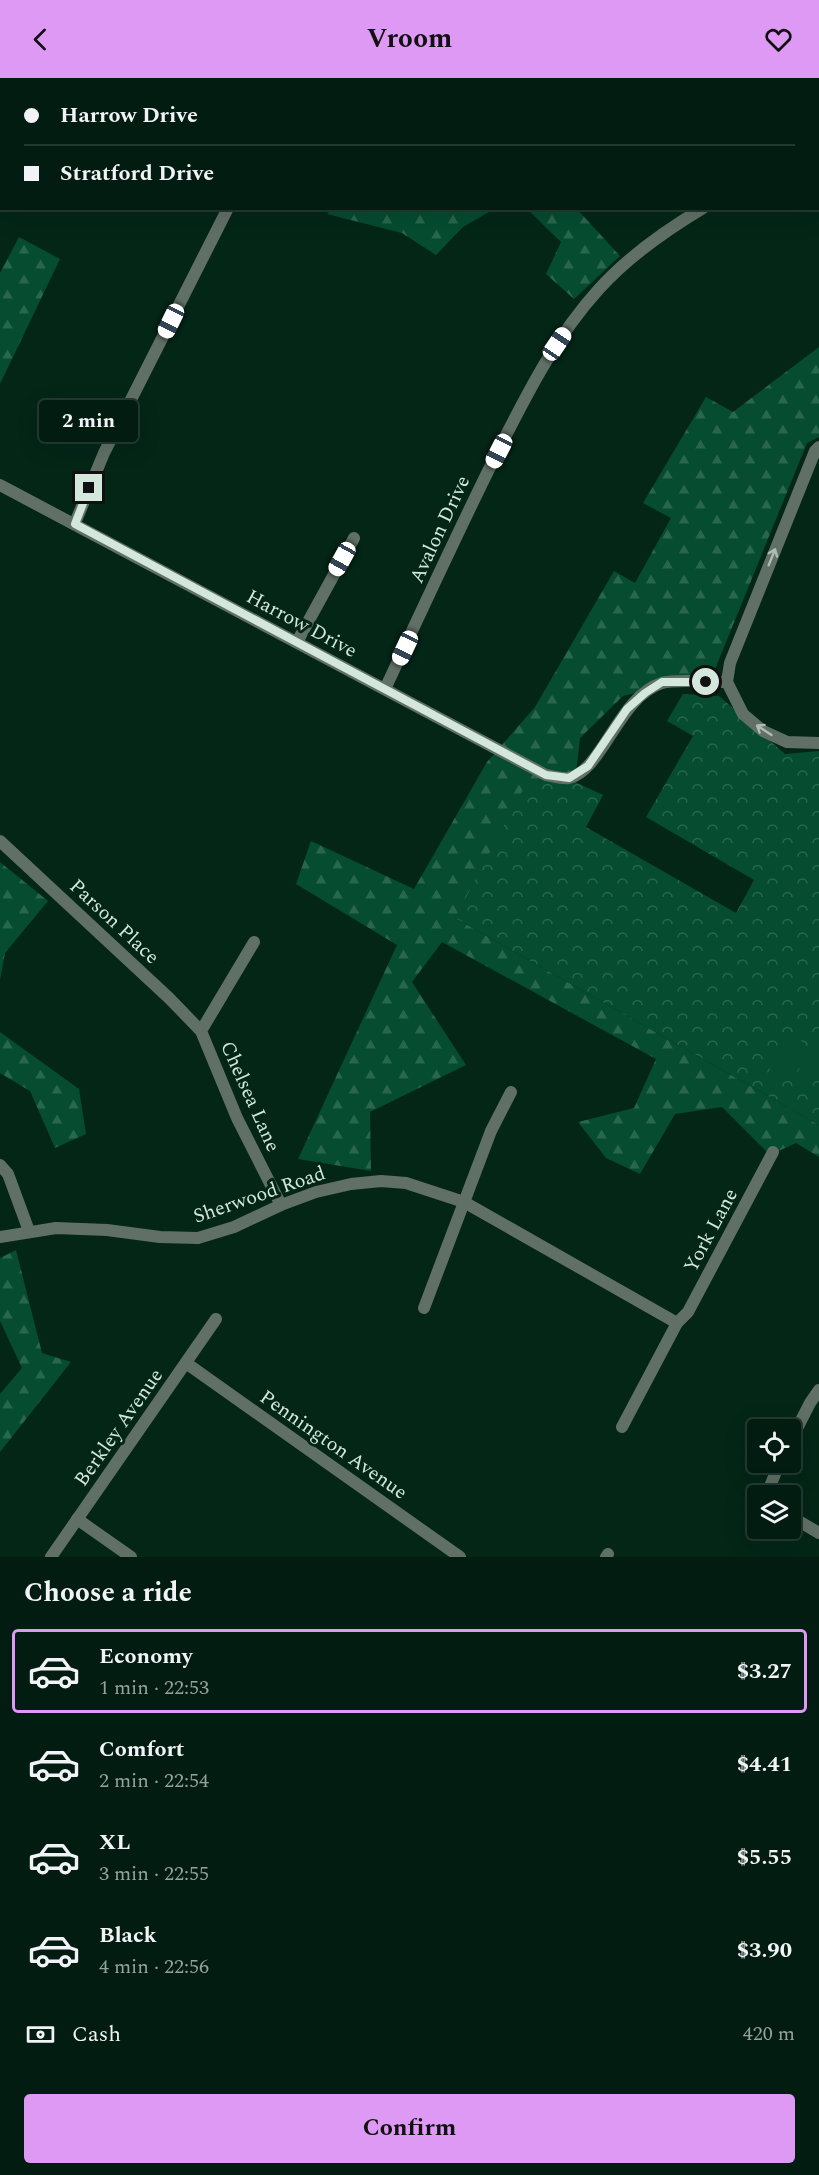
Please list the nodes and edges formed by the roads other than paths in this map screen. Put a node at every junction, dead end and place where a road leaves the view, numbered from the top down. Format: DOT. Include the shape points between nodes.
graph roads {
  1 [pos="227,210"];
  2 [pos="700,210"];
  3 [pos="819,447"];
  4 [pos="0,485"];
  5 [pos="75,524"];
  6 [pos="354,538"];
  7 [pos="297,642"];
  8 [pos="727,682"];
  9 [pos="385,689"];
  10 [pos="819,743"];
  11 [pos="0,841"];
  12 [pos="254,942"];
  13 [pos="201,1031"];
  14 [pos="511,1092"];
  15 [pos="773,1152"];
  16 [pos="0,1165"];
  17 [pos="464,1202"];
  18 [pos="280,1205"];
  19 [pos="28,1231"];
  20 [pos="0,1237"];
  21 [pos="423,1308"];
  22 [pos="216,1319"];
  23 [pos="677,1323"];
  24 [pos="186,1363"];
  25 [pos="819,1390"];
  26 [pos="801,1421"];
  27 [pos="621,1427"];
  28 [pos="77,1519"];
  29 [pos="801,1522"];
  30 [pos="819,1533"];
  31 [pos="51,1557"];
  32 [pos="131,1557"];
  33 [pos="460,1557"];
  1 -- 5 [label="street" via="104,453"];
  2 -- 9 [label="street, Avalon Drive" via="631,260 600,288 560,339 482,483"];
  8 -- 3 [label="street, one-way" via="730,663 753,604"];
  4 -- 5 [label="street, Harrow Drive"];
  5 -- 7 [label="street, Harrow Drive"];
  6 -- 7 [label="street"];
  7 -- 9 [label="street, Harrow Drive"];
  8 -- 9 [label="street, Harrow Drive" via="662,682 627,709 588,766 569,778 546,775"];
  10 -- 8 [label="street, one-way" via="787,742 763,732 743,714"];
  11 -- 13 [label="street, Parson Place"];
  12 -- 13 [label="street, Chelsea Lane"];
  13 -- 18 [label="street, Chelsea Lane" via="237,1118"];
  14 -- 17 [label="street" via="491,1131"];
  15 -- 23 [label="street, York Lane" via="688,1312"];
  16 -- 19 [label="street" via="8,1174"];
  17 -- 18 [label="street, Sherwood Road" via="406,1184 381,1181 316,1192"];
  17 -- 21 [label="street"];
  17 -- 23 [label="street, Sherwood Road"];
  18 -- 19 [label="street, Sherwood Road" via="234,1227 198,1238 56,1228"];
  19 -- 20 [label="street, Sherwood Road"];
  22 -- 24 [label="street, Berkley Avenue"];
  23 -- 27 [label="street, York Lane"];
  24 -- 28 [label="street, Berkley Avenue"];
  24 -- 33 [label="street, Pennington Avenue"];
  25 -- 26 [label="street"];
  28 -- 31 [label="street, Berkley Avenue"];
  28 -- 32 [label="street"];
  29 -- 30 [label="street"];
}
